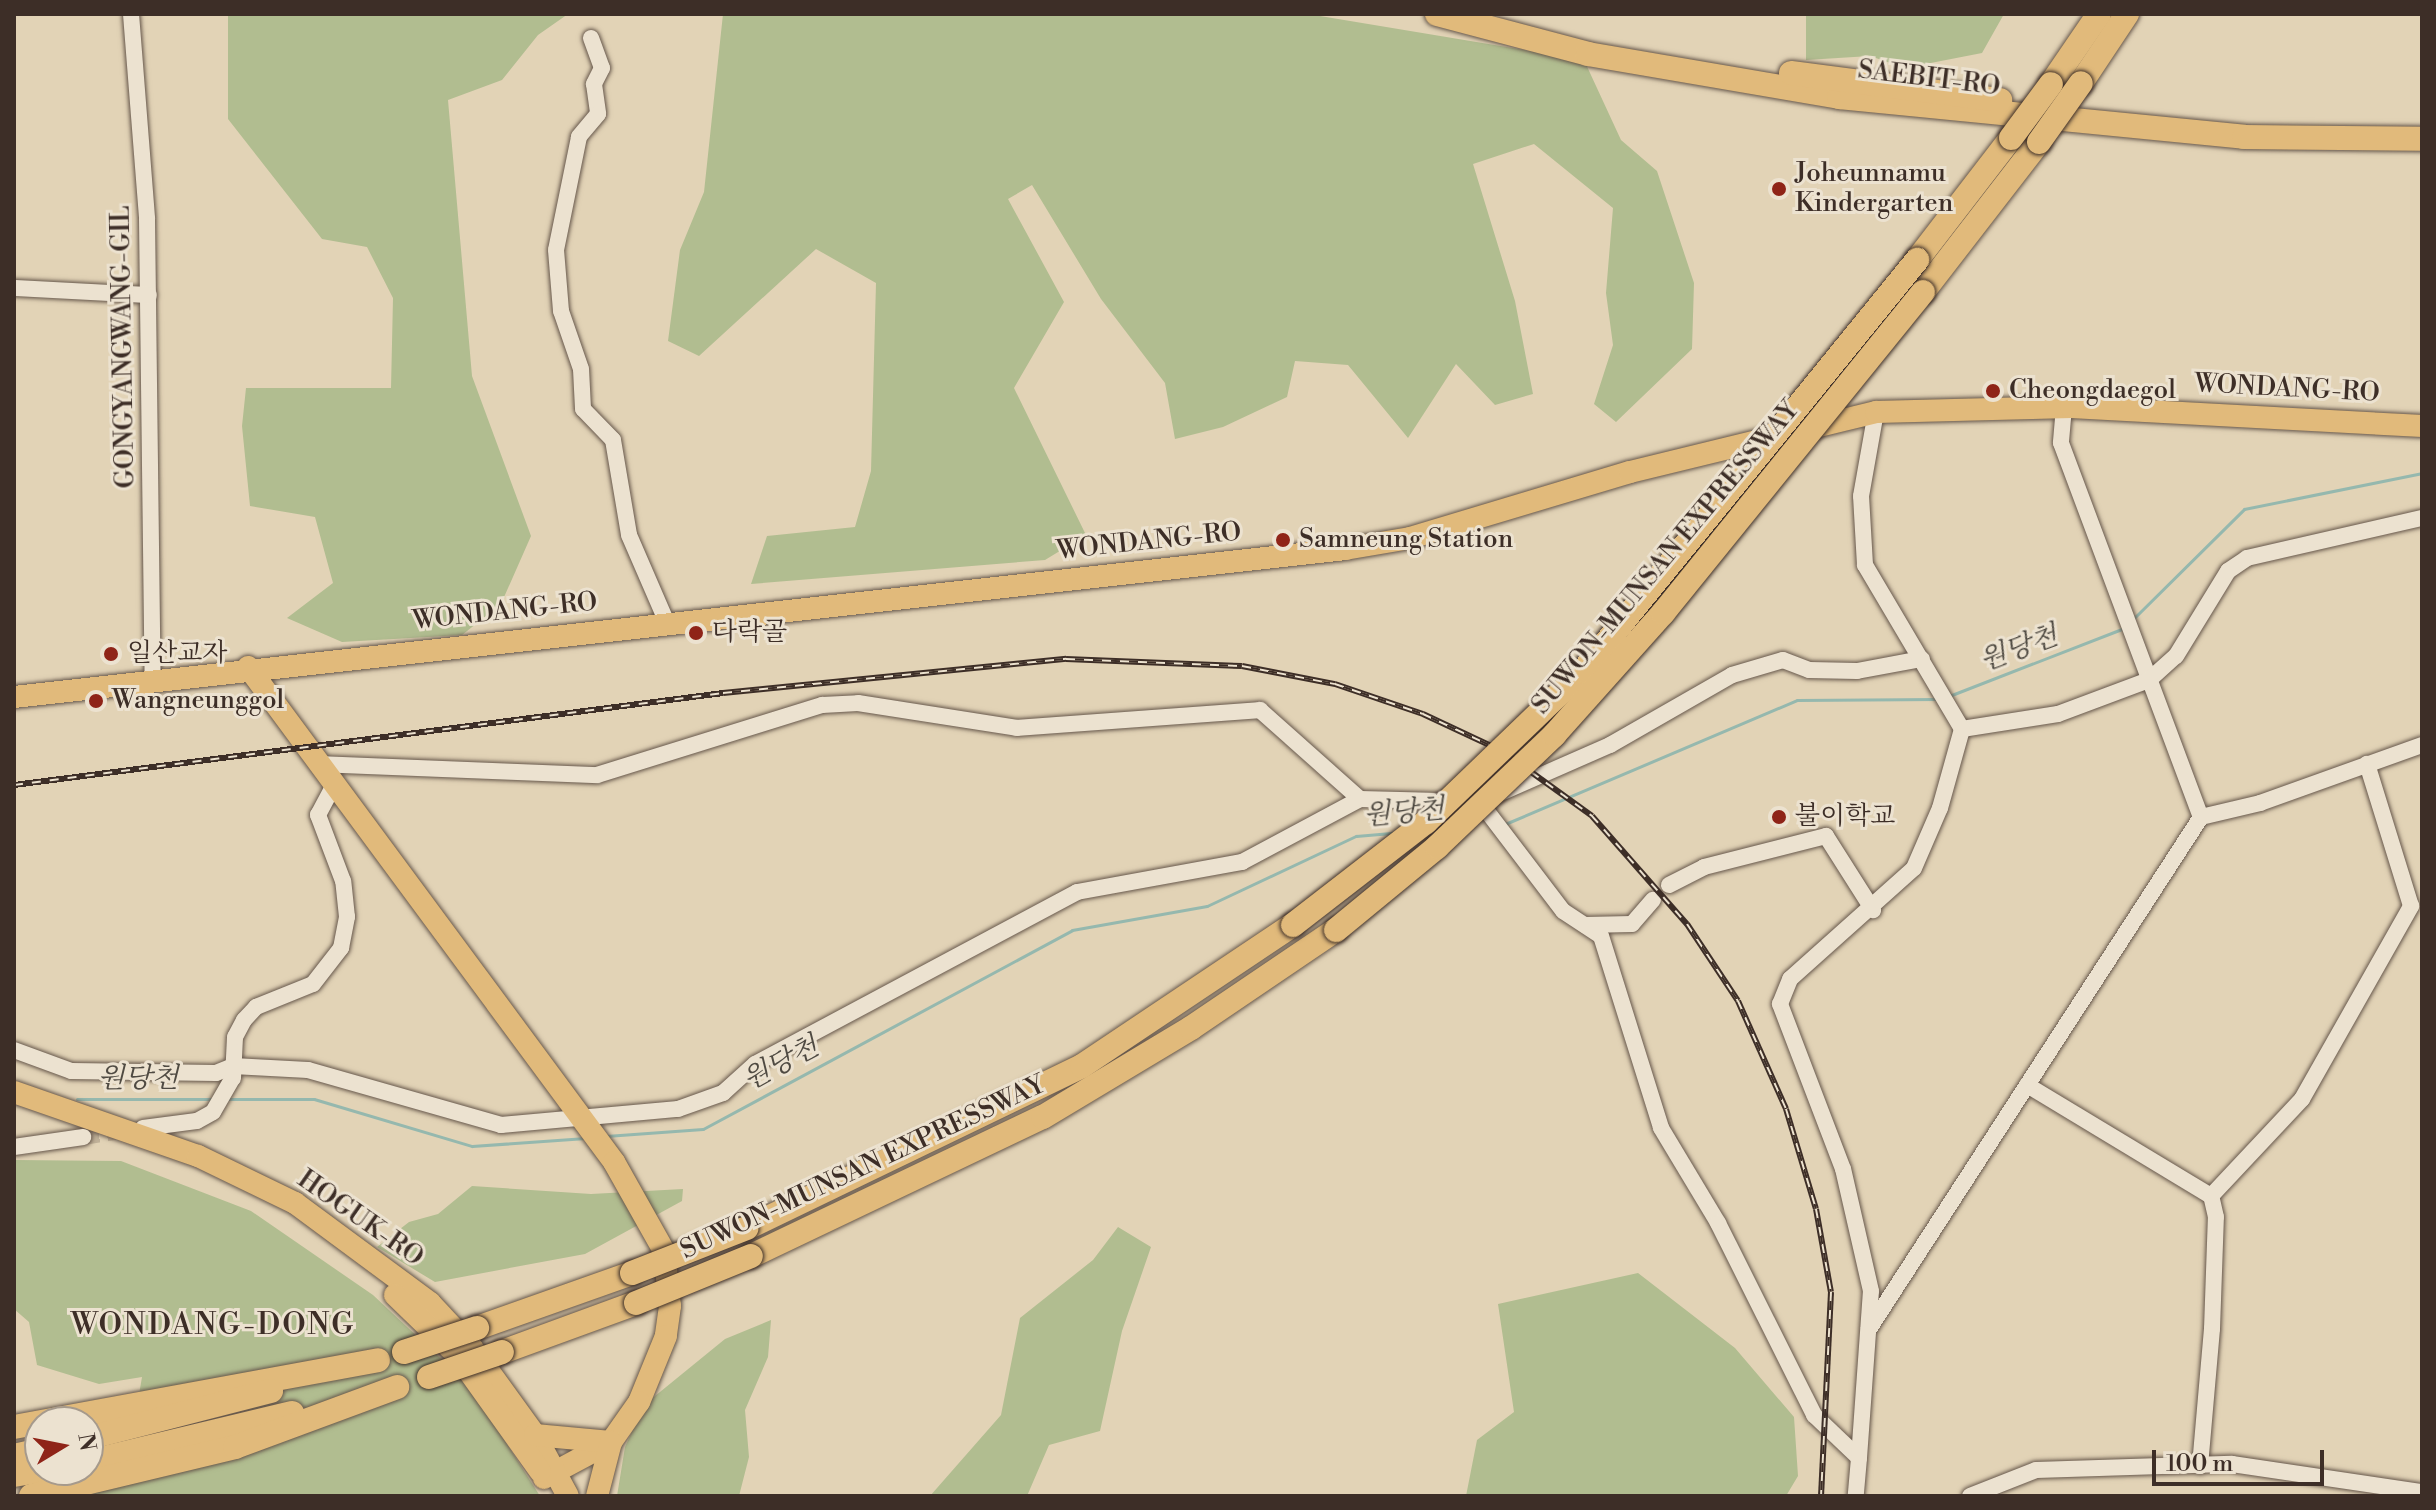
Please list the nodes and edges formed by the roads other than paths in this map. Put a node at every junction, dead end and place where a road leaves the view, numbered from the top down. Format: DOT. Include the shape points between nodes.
graph roads {
  1 [pos="131,14"];
  2 [pos="1437,14"];
  3 [pos="2099,14"];
  4 [pos="2127,14"];
  5 [pos="1498,20"];
  6 [pos="591,38"];
  7 [pos="2422,123"];
  8 [pos="2378,131"];
  9 [pos="2422,139"];
  10 [pos="14,288"];
  11 [pos="149,295"];
  12 [pos="2064,407"];
  13 [pos="1876,412"];
  14 [pos="2422,426"];
  15 [pos="2422,518"];
  16 [pos="667,623"];
  17 [pos="1926,665"];
  18 [pos="248,667"];
  19 [pos="153,680"];
  20 [pos="2149,680"];
  21 [pos="14,697"];
  22 [pos="1960,725"];
  23 [pos="2422,745"];
  24 [pos="319,764"];
  25 [pos="2367,764"];
  26 [pos="334,785"];
  27 [pos="1360,799"];
  28 [pos="1483,805"];
  29 [pos="2201,817"];
  30 [pos="1669,885"];
  31 [pos="1653,900"];
  32 [pos="2416,907"];
  33 [pos="1873,910"];
  34 [pos="1584,925"];
  35 [pos="14,1050"];
  36 [pos="233,1072"];
  37 [pos="2027,1085"];
  38 [pos="14,1092"];
  39 [pos="14,1106"];
  40 [pos="582,1120"];
  41 [pos="143,1128"];
  42 [pos="83,1137"];
  43 [pos="14,1147"];
  44 [pos="2211,1196"];
  45 [pos="1868,1330"];
  46 [pos="378,1360"];
  47 [pos="397,1387"];
  48 [pos="14,1427"];
  49 [pos="104,1434"];
  50 [pos="535,1435"];
  51 [pos="611,1442"];
  52 [pos="104,1458"];
  53 [pos="1859,1458"];
  54 [pos="2200,1466"];
  55 [pos="552,1481"];
  56 [pos="2422,1492"];
  57 [pos="31,1496"];
  58 [pos="568,1496"];
  59 [pos="597,1496"];
  60 [pos="1856,1496"];
  61 [pos="1970,1496"];
  1 -- 11 [label="street, GONGYANGWANG-GIL"];
  2 -- 5 [label="highway, SAEBIT-RO"];
  3 -- 46 [label="highway, SUWON-MUNSAN EXPRESSWAY, bridge" via="1917,260 1583,671 1426,822 1293,925 1082,1066 747,1228"];
  4 -- 47 [label="highway, SUWON-MUNSAN EXPRESSWAY, bridge" via="2039,142 1923,292 1663,613 1554,735 1437,847 1336,930 1191,1028 1043,1117 751,1256 636,1303"];
  5 -- 8 [label="highway, SAEBIT-RO" via="1588,54 1840,88 1976,105"];
  6 -- 16 [label="street" via="602,68 594,84 598,114 579,137 556,250 561,311 581,369 583,409 613,440 629,535"];
  7 -- 8 [label="highway, SAEBIT-RO"];
  8 -- 9 [label="highway, SAEBIT-RO"];
  10 -- 11 [label="street"];
  11 -- 19 [label="street, GONGYANGWANG-GIL"];
  12 -- 13 [label="main road, WONDANG-RO"];
  12 -- 14 [label="main road, WONDANG-RO"];
  12 -- 20 [label="street" via="2061,443"];
  13 -- 16 [label="main road, WONDANG-RO" via="1630,472 1410,538"];
  13 -- 17 [label="street" via="1861,496 1865,565"];
  15 -- 20 [label="street" via="2247,558 2228,571 2176,656"];
  16 -- 18 [label="main road, WONDANG-RO"];
  17 -- 22 [label="street"];
  17 -- 28 [label="street" via="1809,670 1783,660 1732,675 1610,745"];
  18 -- 19 [label="main road, WONDANG-RO"];
  18 -- 24 [label="main road"];
  19 -- 21 [label="main road, WONDANG-RO"];
  20 -- 22 [label="street" via="2058,714"];
  20 -- 29 [label="street"];
  22 -- 33 [label="street" via="1940,808 1914,868"];
  23 -- 25 [label="street"];
  24 -- 26 [label="main road"];
  24 -- 27 [label="street" via="597,775 822,705 858,703 1017,728 1260,710"];
  25 -- 29 [label="street"];
  25 -- 32 [label="street"];
  26 -- 36 [label="street" via="318,815 343,881 347,917 341,948 313,984 256,1007 244,1020"];
  26 -- 40 [label="main road"];
  27 -- 28 [label="street"];
  27 -- 40 [label="street" via="1242,862 1077,892 755,1064 723,1093 678,1109"];
  28 -- 34 [label="street" via="1563,911"];
  29 -- 37 [label="street"];
  30 -- 33 [label="street" via="1704,867 1826,836"];
  31 -- 34 [label="street" via="1632,924"];
  32 -- 44 [label="street" via="2302,1099"];
  33 -- 45 [label="street" via="1790,979 1780,1004 1843,1169 1871,1291"];
  34 -- 53 [label="street" via="1601,936 1661,1128 1718,1223 1814,1415"];
  35 -- 36 [label="street" via="71,1071"];
  36 -- 40 [label="street" via="308,1070 501,1125"];
  36 -- 41 [label="street" via="213,1112"];
  37 -- 44 [label="street"];
  37 -- 45 [label="street"];
  38 -- 50 [label="main road, HOGUK-RO" via="198,1156 295,1203 430,1303 472,1348"];
  39 -- 55 [label="main road, HOGUK-RO" via="191,1170 291,1215 437,1333"];
  40 -- 51 [label="main road" via="614,1162 664,1251 670,1306 656,1369"];
  42 -- 43 [label="street"];
  44 -- 54 [label="street" via="2216,1217 2212,1329"];
  45 -- 53 [label="street"];
  46 -- 48 [label="highway"];
  46 -- 49 [label="highway, SUWON-MUNSAN EXPRESSWAY"];
  47 -- 52 [label="highway, SUWON-MUNSAN EXPRESSWAY"];
  47 -- 57 [label="highway" via="235,1447"];
  50 -- 51 [label="main road"];
  50 -- 55 [label="main road, HOGUK-RO"];
  51 -- 55 [label="main road"];
  51 -- 59 [label="main road"];
  53 -- 60 [label="street"];
  54 -- 56 [label="street" via="2313,1472"];
  54 -- 61 [label="street" via="2036,1470"];
  55 -- 58 [label="main road, HOGUK-RO"];
}
